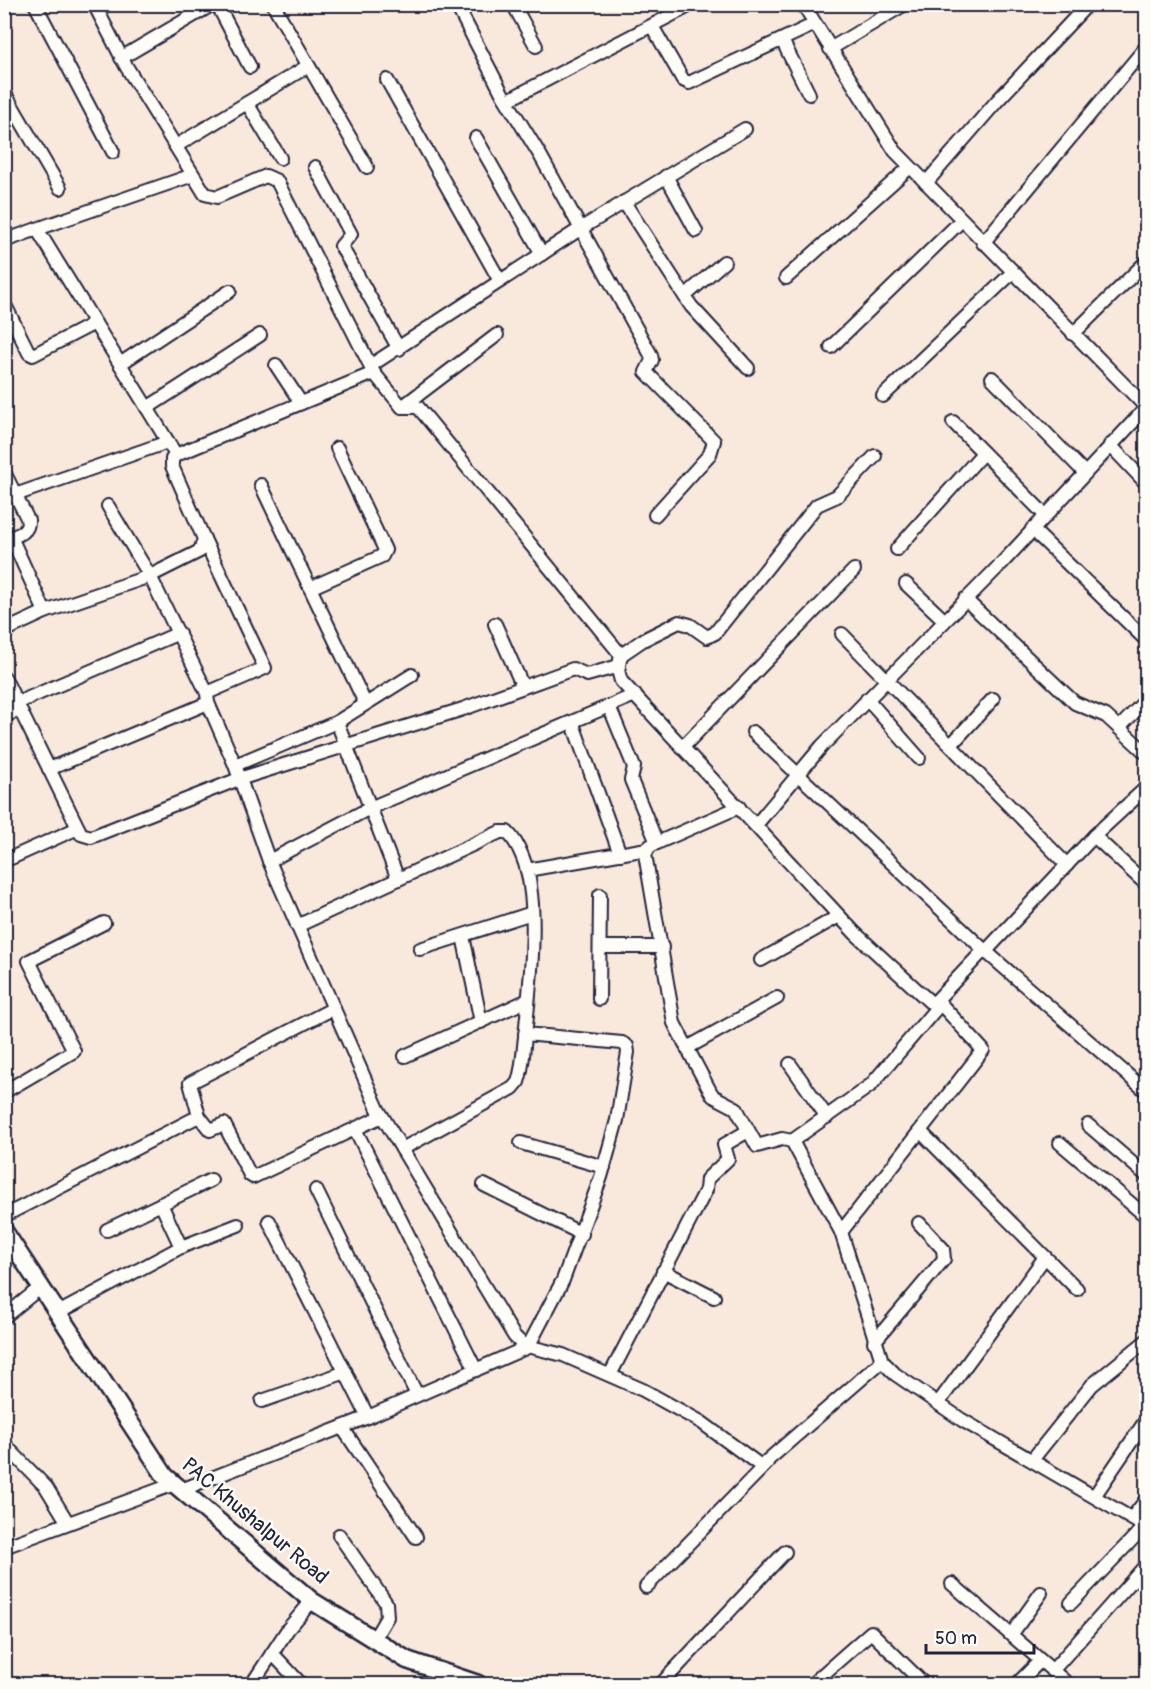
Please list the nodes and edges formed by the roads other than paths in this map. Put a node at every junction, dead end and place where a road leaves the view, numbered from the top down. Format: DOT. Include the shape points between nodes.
graph roads {
  1 [pos="94,4"];
  2 [pos="215,4"];
  3 [pos="273,4"];
  4 [pos="456,4"];
  5 [pos="513,4"];
  6 [pos="693,4"];
  7 [pos="803,4"];
  8 [pos="906,4"];
  9 [pos="1088,4"];
  10 [pos="36,5"];
  11 [pos="815,24"];
  12 [pos="652,26"];
  13 [pos="782,40"];
  14 [pos="536,46"];
  15 [pos="1146,47"];
  16 [pos="830,49"];
  17 [pos="122,58"];
  18 [pos="308,66"];
  19 [pos="250,67"];
  20 [pos="387,81"];
  21 [pos="4,92"];
  22 [pos="809,94"];
  23 [pos="508,100"];
  24 [pos="247,103"];
  25 [pos="744,129"];
  26 [pos="476,138"];
  27 [pos="176,146"];
  28 [pos="113,152"];
  29 [pos="280,159"];
  30 [pos="315,167"];
  31 [pos="366,167"];
  32 [pos="910,168"];
  33 [pos="193,175"];
  34 [pos="666,176"];
  35 [pos="926,183"];
  36 [pos="60,188"];
  37 [pos="624,202"];
  38 [pos="962,220"];
  39 [pos="37,229"];
  40 [pos="580,229"];
  41 [pos="696,231"];
  42 [pos="6,237"];
  43 [pos="983,243"];
  44 [pos="542,254"];
  45 [pos="724,262"];
  46 [pos="1146,262"];
  47 [pos="1012,273"];
  48 [pos="786,278"];
  49 [pos="500,282"];
  50 [pos="230,291"];
  51 [pos="685,296"];
  52 [pos="4,303"];
  53 [pos="95,323"];
  54 [pos="1073,334"];
  55 [pos="260,335"];
  56 [pos="497,335"];
  57 [pos="831,347"];
  58 [pos="399,348"];
  59 [pos="120,364"];
  60 [pos="276,365"];
  61 [pos="748,368"];
  62 [pos="372,370"];
  63 [pos="992,378"];
  64 [pos="883,396"];
  65 [pos="301,403"];
  66 [pos="402,407"];
  67 [pos="1146,407"];
  68 [pos="147,408"];
  69 [pos="952,422"];
  70 [pos="168,442"];
  71 [pos="1110,445"];
  72 [pos="337,448"];
  73 [pos="983,453"];
  74 [pos="176,455"];
  75 [pos="875,456"];
  76 [pos="4,472"];
  77 [pos="1083,472"];
  78 [pos="1146,483"];
  79 [pos="261,485"];
  80 [pos="15,495"];
  81 [pos="108,506"];
  82 [pos="655,515"];
  83 [pos="1045,515"];
  84 [pos="1032,529"];
  85 [pos="8,538"];
  86 [pos="204,539"];
  87 [pos="897,549"];
  88 [pos="854,570"];
  89 [pos="150,576"];
  90 [pos="906,584"];
  91 [pos="310,588"];
  92 [pos="965,599"];
  93 [pos="45,612"];
  94 [pos="944,620"];
  95 [pos="495,624"];
  96 [pos="4,631"];
  97 [pos="179,633"];
  98 [pos="842,634"];
  99 [pos="1146,640"];
  100 [pos="620,660"];
  101 [pos="412,675"];
  102 [pos="4,677"];
  103 [pos="886,679"];
  104 [pos="523,687"];
  105 [pos="634,695"];
  106 [pos="207,698"];
  107 [pos="867,699"];
  108 [pos="993,699"];
  109 [pos="1146,700"];
  110 [pos="365,703"];
  111 [pos="18,706"];
  112 [pos="609,706"];
  113 [pos="4,716"];
  114 [pos="337,722"];
  115 [pos="573,723"];
  116 [pos="1119,728"];
  117 [pos="753,732"];
  118 [pos="347,745"];
  119 [pos="951,745"];
  120 [pos="682,748"];
  121 [pos="1146,753"];
  122 [pos="919,758"];
  123 [pos="235,765"];
  124 [pos="50,769"];
  125 [pos="798,775"];
  126 [pos="239,779"];
  127 [pos="1146,788"];
  128 [pos="372,807"];
  129 [pos="739,807"];
  130 [pos="756,825"];
  131 [pos="78,828"];
  132 [pos="1094,836"];
  133 [pos="652,846"];
  134 [pos="620,854"];
  135 [pos="11,858"];
  136 [pos="269,861"];
  137 [pos="1066,865"];
  138 [pos="527,870"];
  139 [pos="398,879"];
  140 [pos="1146,884"];
  141 [pos="600,896"];
  142 [pos="532,913"];
  143 [pos="839,916"];
  144 [pos="104,923"];
  145 [pos="297,926"];
  146 [pos="463,936"];
  147 [pos="600,947"];
  148 [pos="662,947"];
  149 [pos="420,949"];
  150 [pos="985,950"];
  151 [pos="761,960"];
  152 [pos="777,998"];
  153 [pos="599,999"];
  154 [pos="528,1000"];
  155 [pos="939,1003"];
  156 [pos="334,1008"];
  157 [pos="481,1022"];
  158 [pos="525,1034"];
  159 [pos="687,1047"];
  160 [pos="405,1056"];
  161 [pos="790,1064"];
  162 [pos="1146,1091"];
  163 [pos="4,1092"];
  164 [pos="199,1116"];
  165 [pos="382,1116"];
  166 [pos="827,1117"];
  167 [pos="1088,1125"];
  168 [pos="355,1129"];
  169 [pos="748,1131"];
  170 [pos="920,1131"];
  171 [pos="792,1141"];
  172 [pos="521,1143"];
  173 [pos="1060,1143"];
  174 [pos="402,1149"];
  175 [pos="604,1167"];
  176 [pos="1146,1175"];
  177 [pos="212,1180"];
  178 [pos="484,1185"];
  179 [pos="316,1190"];
  180 [pos="160,1204"];
  181 [pos="1146,1213"];
  182 [pos="4,1216"];
  183 [pos="269,1221"];
  184 [pos="919,1223"];
  185 [pos="238,1225"];
  186 [pos="107,1230"];
  187 [pos="4,1231"];
  188 [pos="841,1232"];
  189 [pos="582,1234"];
  190 [pos="181,1247"];
  191 [pos="1045,1257"];
  192 [pos="663,1271"];
  193 [pos="41,1287"];
  194 [pos="1077,1289"];
  195 [pos="714,1297"];
  196 [pos="58,1313"];
  197 [pos="4,1317"];
  198 [pos="1146,1341"];
  199 [pos="874,1342"];
  200 [pos="528,1347"];
  201 [pos="882,1361"];
  202 [pos="476,1370"];
  203 [pos="346,1372"];
  204 [pos="610,1375"];
  205 [pos="417,1395"];
  206 [pos="262,1401"];
  207 [pos="939,1402"];
  208 [pos="368,1417"];
  209 [pos="1146,1420"];
  210 [pos="342,1427"];
  211 [pos="4,1444"];
  212 [pos="1032,1461"];
  213 [pos="767,1463"];
  214 [pos="178,1487"];
  215 [pos="1095,1495"];
  216 [pos="1146,1500"];
  217 [pos="1132,1518"];
  218 [pos="68,1523"];
  219 [pos="1146,1527"];
  220 [pos="339,1535"];
  221 [pos="416,1537"];
  222 [pos="4,1546"];
  223 [pos="785,1552"];
  224 [pos="1146,1565"];
  225 [pos="952,1584"];
  226 [pos="646,1587"];
  227 [pos="1041,1593"];
  228 [pos="312,1601"];
  229 [pos="1071,1603"];
  230 [pos="1011,1635"];
  231 [pos="374,1639"];
  232 [pos="272,1653"];
  233 [pos="1040,1661"];
  234 [pos="1052,1671"];
  235 [pos="252,1684"];
  236 [pos="301,1684"];
  237 [pos="478,1684"];
  238 [pos="663,1684"];
  239 [pos="812,1684"];
  240 [pos="924,1684"];
  241 [pos="1017,1684"];
  242 [pos="1068,1684"];
  1 -- 17 [label="street"];
  2 -- 17 [label="street"];
  2 -- 19 [label="street"];
  3 -- 18 [label="street"];
  4 -- 23 [label="street"];
  5 -- 14 [label="street"];
  6 -- 12 [label="street"];
  7 -- 11 [label="street"];
  8 -- 16 [label="street"];
  9 -- 35 [label="street"];
  10 -- 28 [label="street"];
  11 -- 13 [label="street"];
  11 -- 16 [label="street"];
  12 -- 13 [label="street" via="688,83"];
  12 -- 23 [label="street"];
  13 -- 22 [label="street"];
  15 -- 43 [label="street"];
  16 -- 32 [label="street"];
  17 -- 27 [label="street"];
  18 -- 24 [label="street"];
  18 -- 31 [label="street"];
  20 -- 49 [label="street"];
  21 -- 36 [label="street"];
  23 -- 40 [label="street"];
  24 -- 27 [label="street"];
  24 -- 29 [label="street"];
  25 -- 34 [label="street"];
  26 -- 44 [label="street"];
  27 -- 33 [label="street"];
  30 -- 58 [label="street" via="351,234 340,246"];
  32 -- 35 [label="street"];
  32 -- 48 [label="street"];
  33 -- 39 [label="street"];
  33 -- 62 [label="street" via="211,197 266,176 277,181"];
  34 -- 37 [label="street"];
  34 -- 41 [label="street"];
  35 -- 38 [label="street"];
  37 -- 40 [label="street"];
  37 -- 51 [label="street"];
  38 -- 43 [label="street"];
  38 -- 57 [label="street"];
  39 -- 42 [label="street"];
  39 -- 53 [label="street"];
  40 -- 44 [label="street"];
  40 -- 82 [label="street" via="651,355 646,372 714,441 710,454"];
  43 -- 47 [label="street"];
  44 -- 49 [label="street"];
  45 -- 51 [label="street"];
  46 -- 54 [label="street"];
  47 -- 54 [label="street"];
  47 -- 64 [label="street"];
  49 -- 58 [label="street"];
  50 -- 59 [label="street"];
  51 -- 61 [label="street" via="701,320"];
  52 -- 53 [label="street" via="33,355"];
  53 -- 59 [label="street"];
  54 -- 67 [label="street"];
  55 -- 68 [label="street"];
  56 -- 66 [label="street"];
  58 -- 62 [label="street"];
  59 -- 68 [label="street"];
  60 -- 65 [label="street"];
  62 -- 65 [label="street"];
  62 -- 66 [label="street"];
  63 -- 77 [label="street"];
  65 -- 74 [label="street"];
  66 -- 100 [label="street" via="418,407"];
  67 -- 71 [label="street"];
  68 -- 70 [label="street"];
  69 -- 73 [label="street"];
  70 -- 74 [label="street"];
  70 -- 80 [label="street"];
  71 -- 77 [label="street"];
  71 -- 78 [label="street"];
  72 -- 91 [label="street" via="385,550 382,556"];
  73 -- 83 [label="street"];
  73 -- 87 [label="street"];
  74 -- 86 [label="street" via="172,466"];
  75 -- 100 [label="street" via="837,496 817,506 715,633 703,636 679,622 643,640"];
  76 -- 80 [label="street"];
  77 -- 83 [label="street"];
  79 -- 91 [label="street"];
  80 -- 85 [label="street" via="28,527"];
  81 -- 89 [label="street"];
  83 -- 84 [label="street"];
  84 -- 92 [label="street"];
  84 -- 99 [label="street"];
  85 -- 93 [label="street"];
  86 -- 89 [label="street" via="200,551"];
  86 -- 106 [label="street" via="265,668"];
  88 -- 120 [label="street"];
  89 -- 93 [label="street"];
  89 -- 97 [label="street"];
  90 -- 94 [label="street"];
  91 -- 110 [label="street"];
  92 -- 94 [label="street"];
  92 -- 116 [label="street" via="1075,704 1101,712"];
  93 -- 96 [label="street"];
  94 -- 103 [label="street"];
  95 -- 104 [label="street"];
  97 -- 106 [label="street"];
  97 -- 111 [label="street"];
  98 -- 103 [label="street"];
  100 -- 104 [label="street" via="587,675 573,669"];
  100 -- 105 [label="street" via="621,681"];
  101 -- 110 [label="street"];
  102 -- 111 [label="street"];
  103 -- 107 [label="street"];
  103 -- 119 [label="street"];
  104 -- 118 [label="street"];
  105 -- 112 [label="street"];
  105 -- 120 [label="street"];
  106 -- 123 [label="street"];
  106 -- 124 [label="street"];
  107 -- 122 [label="street"];
  107 -- 125 [label="street"];
  108 -- 119 [label="street"];
  109 -- 116 [label="street"];
  110 -- 114 [label="street"];
  111 -- 113 [label="street"];
  111 -- 124 [label="street"];
  112 -- 115 [label="street"];
  112 -- 133 [label="street" via="634,767 631,780"];
  114 -- 118 [label="street"];
  114 -- 123 [label="street"];
  115 -- 128 [label="street"];
  115 -- 134 [label="street"];
  116 -- 121 [label="street"];
  117 -- 125 [label="street"];
  118 -- 126 [label="street"];
  118 -- 128 [label="street"];
  119 -- 137 [label="street"];
  120 -- 129 [label="street"];
  123 -- 126 [label="street"];
  124 -- 131 [label="street"];
  125 -- 130 [label="street"];
  125 -- 150 [label="street"];
  126 -- 131 [label="street" via="91,837 81,834"];
  126 -- 136 [label="street"];
  127 -- 132 [label="street"];
  128 -- 136 [label="street"];
  128 -- 139 [label="street"];
  129 -- 130 [label="street"];
  129 -- 133 [label="street"];
  130 -- 143 [label="street"];
  131 -- 135 [label="street"];
  132 -- 137 [label="street"];
  132 -- 140 [label="street"];
  133 -- 134 [label="street"];
  133 -- 148 [label="street" via="645,854"];
  134 -- 138 [label="street"];
  136 -- 145 [label="street"];
  137 -- 150 [label="street"];
  138 -- 139 [label="street" via="512,836 500,832"];
  138 -- 142 [label="street"];
  139 -- 145 [label="street"];
  141 -- 147 [label="street"];
  142 -- 146 [label="street"];
  142 -- 154 [label="street"];
  143 -- 151 [label="street"];
  143 -- 155 [label="street" via="930,1002"];
  144 -- 163 [label="street" via="29,961 74,1052"];
  145 -- 156 [label="street"];
  146 -- 149 [label="street"];
  146 -- 157 [label="street"];
  147 -- 148 [label="street"];
  147 -- 153 [label="street"];
  148 -- 159 [label="street" via="674,1023"];
  150 -- 155 [label="street"];
  150 -- 162 [label="street"];
  152 -- 159 [label="street"];
  154 -- 157 [label="street"];
  154 -- 158 [label="street"];
  155 -- 166 [label="street" via="881,1076"];
  155 -- 170 [label="street" via="983,1050"];
  156 -- 164 [label="street" via="190,1083"];
  156 -- 165 [label="street"];
  157 -- 160 [label="street"];
  158 -- 174 [label="street" via="521,1076 513,1088"];
  158 -- 175 [label="street" via="627,1046 617,1120"];
  159 -- 169 [label="street" via="713,1096 736,1108"];
  161 -- 166 [label="street"];
  164 -- 168 [label="street" via="210,1130 224,1124 253,1177"];
  164 -- 182 [label="street"];
  165 -- 168 [label="street"];
  165 -- 174 [label="street"];
  166 -- 171 [label="street"];
  167 -- 176 [label="street"];
  168 -- 202 [label="street"];
  169 -- 171 [label="street" via="757,1146 783,1139"];
  169 -- 192 [label="street" via="724,1145 728,1158 706,1179 706,1190"];
  170 -- 188 [label="street"];
  170 -- 191 [label="street"];
  171 -- 188 [label="street"];
  172 -- 175 [label="street"];
  173 -- 181 [label="street"];
  174 -- 200 [label="street" via="514,1336"];
  175 -- 189 [label="street"];
  177 -- 180 [label="street"];
  178 -- 189 [label="street"];
  179 -- 205 [label="street"];
  180 -- 186 [label="street"];
  180 -- 190 [label="street"];
  183 -- 203 [label="street"];
  184 -- 199 [label="street" via="943,1249 944,1259"];
  185 -- 190 [label="street"];
  187 -- 193 [label="main road, PAC Khushalpur Road"];
  188 -- 199 [label="street"];
  189 -- 200 [label="street"];
  190 -- 196 [label="street"];
  191 -- 194 [label="street"];
  191 -- 207 [label="street"];
  192 -- 195 [label="street"];
  192 -- 204 [label="street"];
  193 -- 196 [label="main road, PAC Khushalpur Road"];
  193 -- 197 [label="street"];
  196 -- 214 [label="main road, PAC Khushalpur Road" via="165,1476"];
  198 -- 212 [label="street" via="1092,1385"];
  199 -- 201 [label="street"];
  200 -- 202 [label="street"];
  200 -- 204 [label="street" via="563,1355"];
  201 -- 207 [label="street"];
  201 -- 213 [label="street"];
  202 -- 205 [label="street"];
  203 -- 206 [label="street"];
  203 -- 208 [label="street"];
  204 -- 213 [label="street" via="701,1422 760,1466"];
  205 -- 208 [label="street"];
  207 -- 212 [label="street"];
  208 -- 210 [label="street"];
  209 -- 215 [label="street"];
  210 -- 214 [label="street"];
  210 -- 221 [label="street"];
  211 -- 218 [label="street" via="46,1487"];
  212 -- 215 [label="street"];
  213 -- 226 [label="street"];
  214 -- 218 [label="street"];
  214 -- 228 [label="main road, PAC Khushalpur Road"];
  215 -- 217 [label="street"];
  216 -- 217 [label="street"];
  217 -- 219 [label="street"];
  218 -- 222 [label="street"];
  219 -- 229 [label="street"];
  220 -- 231 [label="street" via="386,1603 387,1617"];
  223 -- 238 [label="street"];
  224 -- 234 [label="street"];
  225 -- 230 [label="street"];
  227 -- 230 [label="street"];
  228 -- 231 [label="main road, PAC Khushalpur Road"];
  228 -- 232 [label="street"];
  230 -- 233 [label="street"];
  231 -- 237 [label="main road, PAC Khushalpur Road" via="407,1660"];
  232 -- 235 [label="street"];
  232 -- 236 [label="street"];
  233 -- 234 [label="street"];
  233 -- 241 [label="street"];
  234 -- 242 [label="street"];
  239 -- 240 [label="street" via="871,1632"];
}
